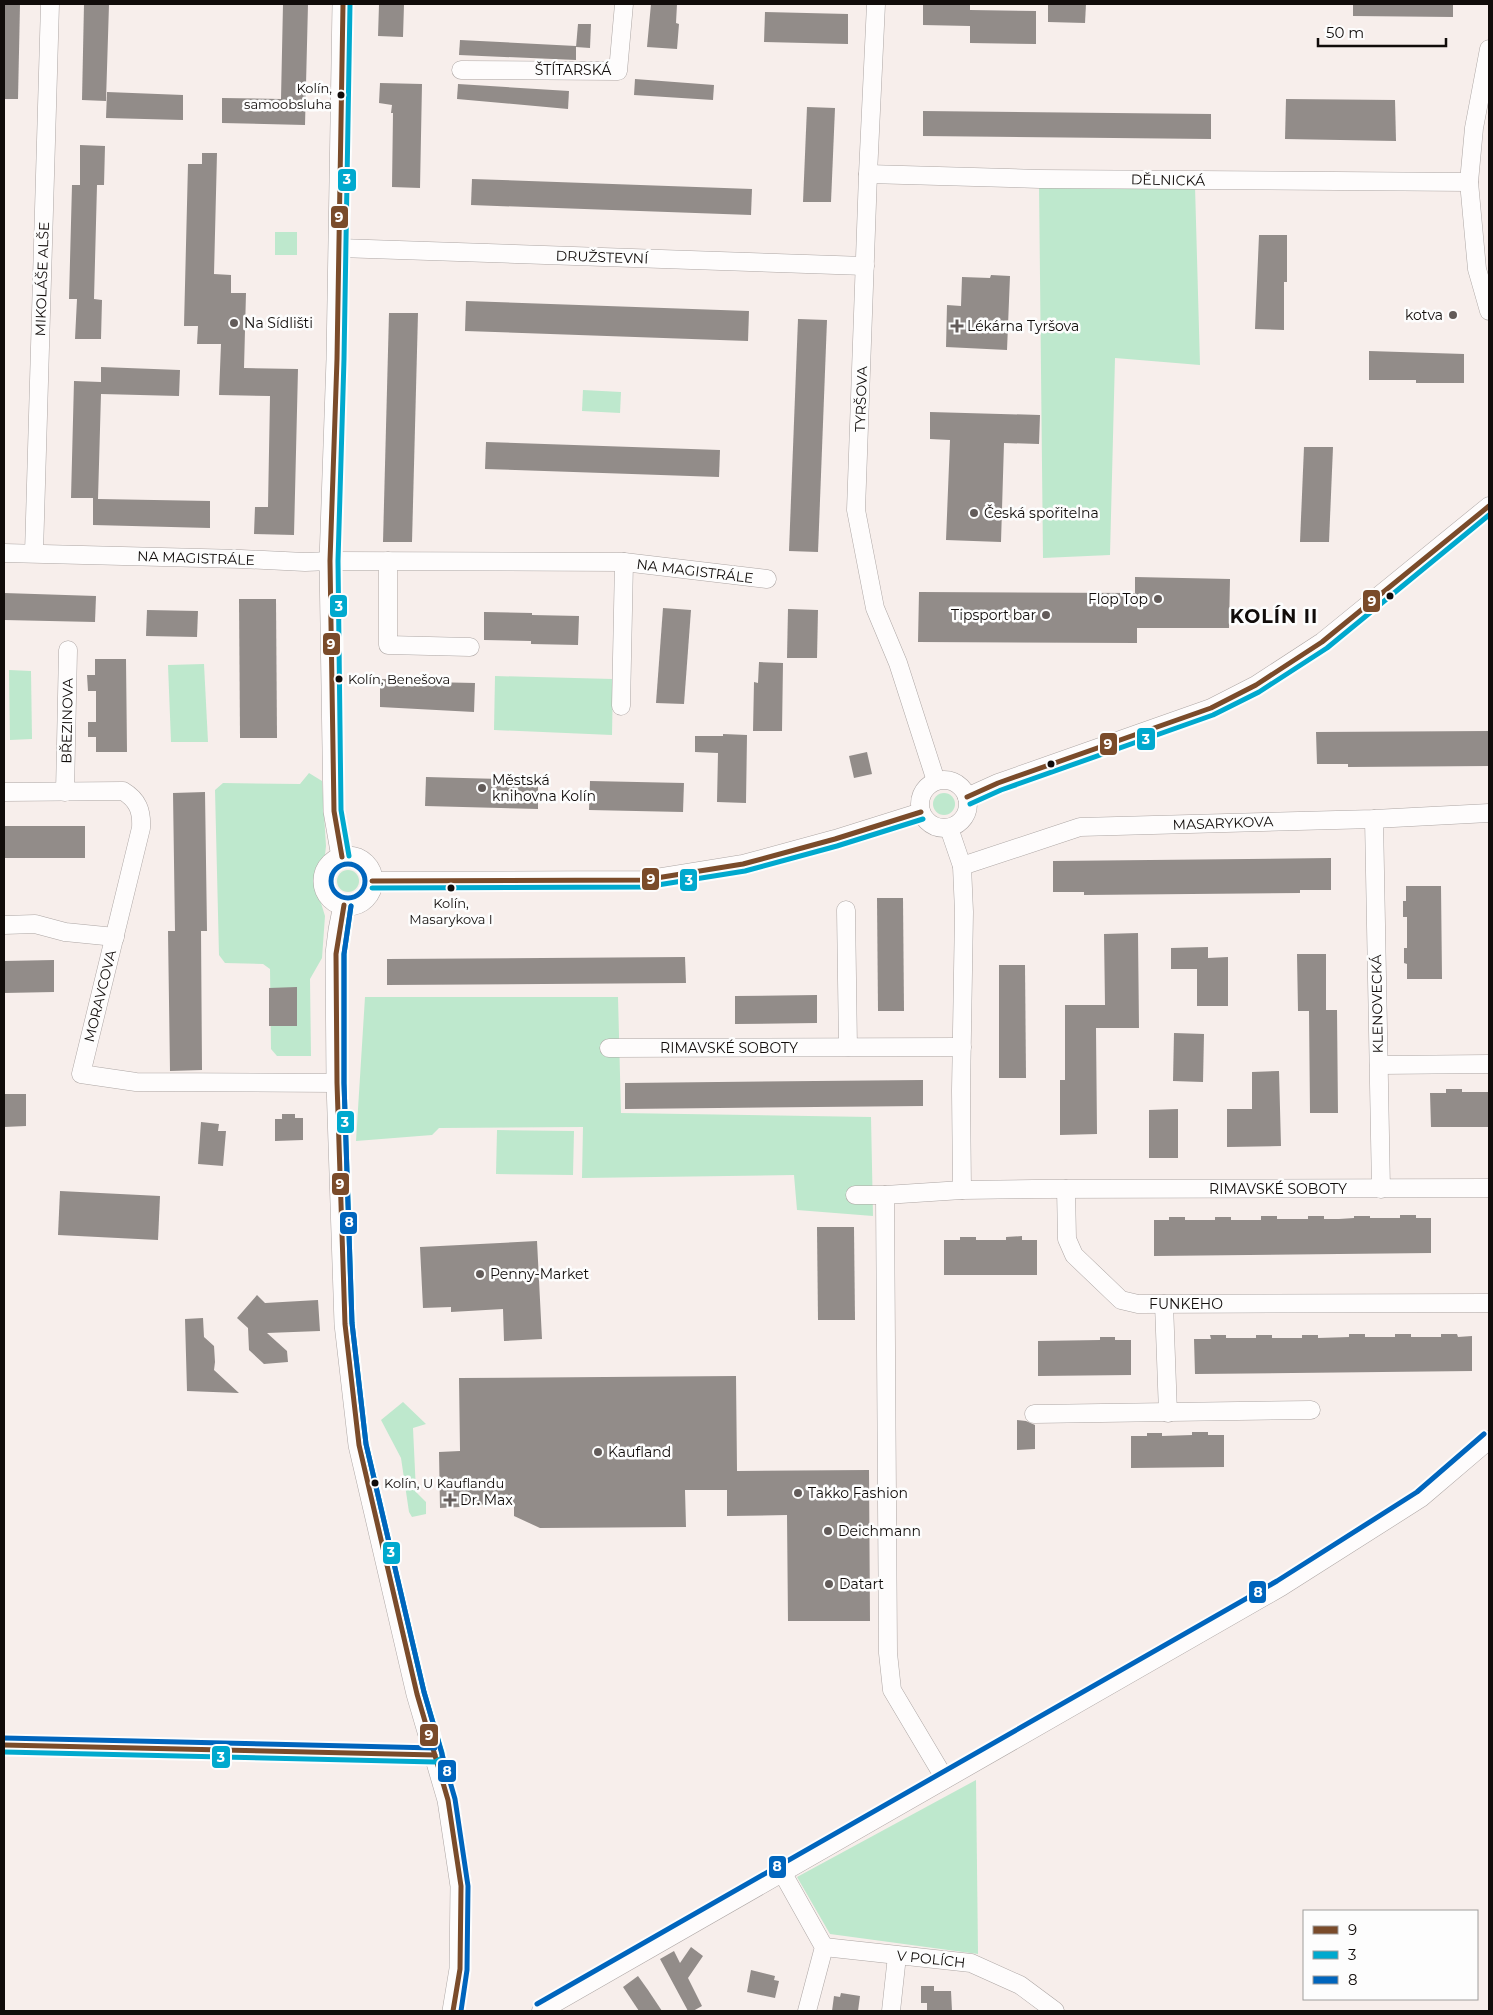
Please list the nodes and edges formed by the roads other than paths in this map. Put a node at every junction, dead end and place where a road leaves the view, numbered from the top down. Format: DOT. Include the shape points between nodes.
graph roads {
  1 [pos="50,4"];
  2 [pos="343,4"];
  3 [pos="624,4"];
  4 [pos="876,4"];
  5 [pos="1489,49"];
  6 [pos="461,70"];
  7 [pos="868,174"];
  8 [pos="1469,182"];
  9 [pos="339,248"];
  10 [pos="865,266"];
  11 [pos="1489,311"];
  12 [pos="1489,506"];
  13 [pos="4,553"];
  14 [pos="34,553"];
  15 [pos="330,561"];
  16 [pos="388,561"];
  17 [pos="624,562"];
  18 [pos="767,579"];
  19 [pos="470,647"];
  20 [pos="68,650"];
  21 [pos="621,706"];
  22 [pos="936,781"];
  23 [pos="4,792"];
  24 [pos="65,792"];
  25 [pos="967,796"];
  26 [pos="921,812"];
  27 [pos="1489,813"];
  28 [pos="1374,819"];
  29 [pos="949,828"];
  30 [pos="342,857"];
  31 [pos="962,866"];
  32 [pos="372,881"];
  33 [pos="344,905"];
  34 [pos="846,910"];
  35 [pos="4,924"];
  36 [pos="115,937"];
  37 [pos="848,1047"];
  38 [pos="962,1047"];
  39 [pos="609,1048"];
  40 [pos="1489,1064"];
  41 [pos="1378,1065"];
  42 [pos="337,1083"];
  43 [pos="1381,1188"];
  44 [pos="1489,1188"];
  45 [pos="1066,1189"];
  46 [pos="962,1190"];
  47 [pos="855,1195"];
  48 [pos="885,1196"];
  49 [pos="1164,1304"];
  50 [pos="1489,1304"];
  51 [pos="1311,1410"];
  52 [pos="1168,1413"];
  53 [pos="1034,1414"];
  54 [pos="1489,1440"];
  55 [pos="4,1745"];
  56 [pos="435,1755"];
  57 [pos="946,1779"];
  58 [pos="782,1872"];
  59 [pos="824,1947"];
  60 [pos="897,1956"];
  61 [pos="453,2011"];
  62 [pos="541,2011"];
  63 [pos="807,2011"];
  64 [pos="891,2011"];
  65 [pos="1054,2011"];
  1 -- 14 [label="street, MIKOLÁŠE ALŠE"];
  2 -- 9 [label="street"];
  3 -- 6 [label="street, ŠTÍTARSKÁ" via="618,71"];
  4 -- 7 [label="street, TYRŠOVA"];
  5 -- 8 [label="street" via="1474,128"];
  7 -- 8 [label="street, DĚLNICKÁ"];
  7 -- 10 [label="street, TYRŠOVA"];
  8 -- 11 [label="street" via="1477,269"];
  9 -- 10 [label="street, DRUŽSTEVNÍ"];
  9 -- 15 [label="street"];
  10 -- 22 [label="street, TYRŠOVA" via="856,510 875,608 898,663"];
  12 -- 25 [label="street" via="1322,642 1256,685 1212,708"];
  13 -- 14 [label="street, NA MAGISTRÁLE"];
  14 -- 15 [label="street, NA MAGISTRÁLE"];
  15 -- 16 [label="street, NA MAGISTRÁLE"];
  15 -- 30 [label="street" via="334,811"];
  16 -- 17 [label="street, NA MAGISTRÁLE"];
  16 -- 19 [label="street" via="388,645"];
  17 -- 18 [label="street, NA MAGISTRÁLE"];
  17 -- 21 [label="street, NA MAGISTRÁLE"];
  20 -- 24 [label="street, BŘEZINOVA"];
  22 -- 25 [label="street" via="951,781"];
  22 -- 26 [label="street" via="920,797"];
  23 -- 24 [label="street, MORAVCOVA"];
  24 -- 36 [label="street, MORAVCOVA" via="123,791 138,804 141,828"];
  25 -- 29 [label="street" via="966,812"];
  26 -- 29 [label="street" via="935,826"];
  26 -- 32 [label="street" via="743,864 644,880"];
  27 -- 28 [label="street, MASARYKOVA"];
  28 -- 31 [label="street, MASARYKOVA" via="1080,827"];
  28 -- 41 [label="street, KLENOVECKÁ"];
  29 -- 31 [label="street"];
  30 -- 32 [label="street" via="357,858 363,862"];
  30 -- 33 [label="street" via="331,864 323,882 327,894"];
  31 -- 38 [label="street"];
  32 -- 33 [label="street" via="363,900"];
  33 -- 42 [label="street" via="336,954"];
  34 -- 37 [label="street"];
  35 -- 36 [label="street" via="35,924 65,932"];
  36 -- 42 [label="street, MORAVCOVA" via="81,1074 136,1082"];
  37 -- 38 [label="street, RIMAVSKÉ SOBOTY"];
  37 -- 39 [label="street, RIMAVSKÉ SOBOTY"];
  38 -- 46 [label="street"];
  40 -- 41 [label="street"];
  41 -- 43 [label="street, KLENOVECKÁ"];
  42 -- 56 [label="street" via="345,1324 359,1446 417,1694"];
  43 -- 44 [label="street, RIMAVSKÉ SOBOTY"];
  43 -- 45 [label="street, RIMAVSKÉ SOBOTY"];
  45 -- 46 [label="street"];
  45 -- 49 [label="street, FUNKEHO" via="1067,1239 1074,1255 1121,1300"];
  46 -- 48 [label="street"];
  47 -- 48 [label="street"];
  48 -- 57 [label="street" via="888,1653 892,1690"];
  49 -- 50 [label="street, FUNKEHO"];
  49 -- 52 [label="street"];
  51 -- 52 [label="street"];
  52 -- 53 [label="street"];
  54 -- 57 [label="street" via="1422,1498 1282,1587"];
  55 -- 56 [label="street"];
  56 -- 61 [label="street" via="448,1800 461,1886 460,1969"];
  57 -- 58 [label="street"];
  58 -- 59 [label="street"];
  58 -- 62 [label="street"];
  59 -- 60 [label="street, V POLÍCH"];
  59 -- 63 [label="street"];
  60 -- 64 [label="street"];
  60 -- 65 [label="street, V POLÍCH" via="970,1963 1020,1985"];
}
